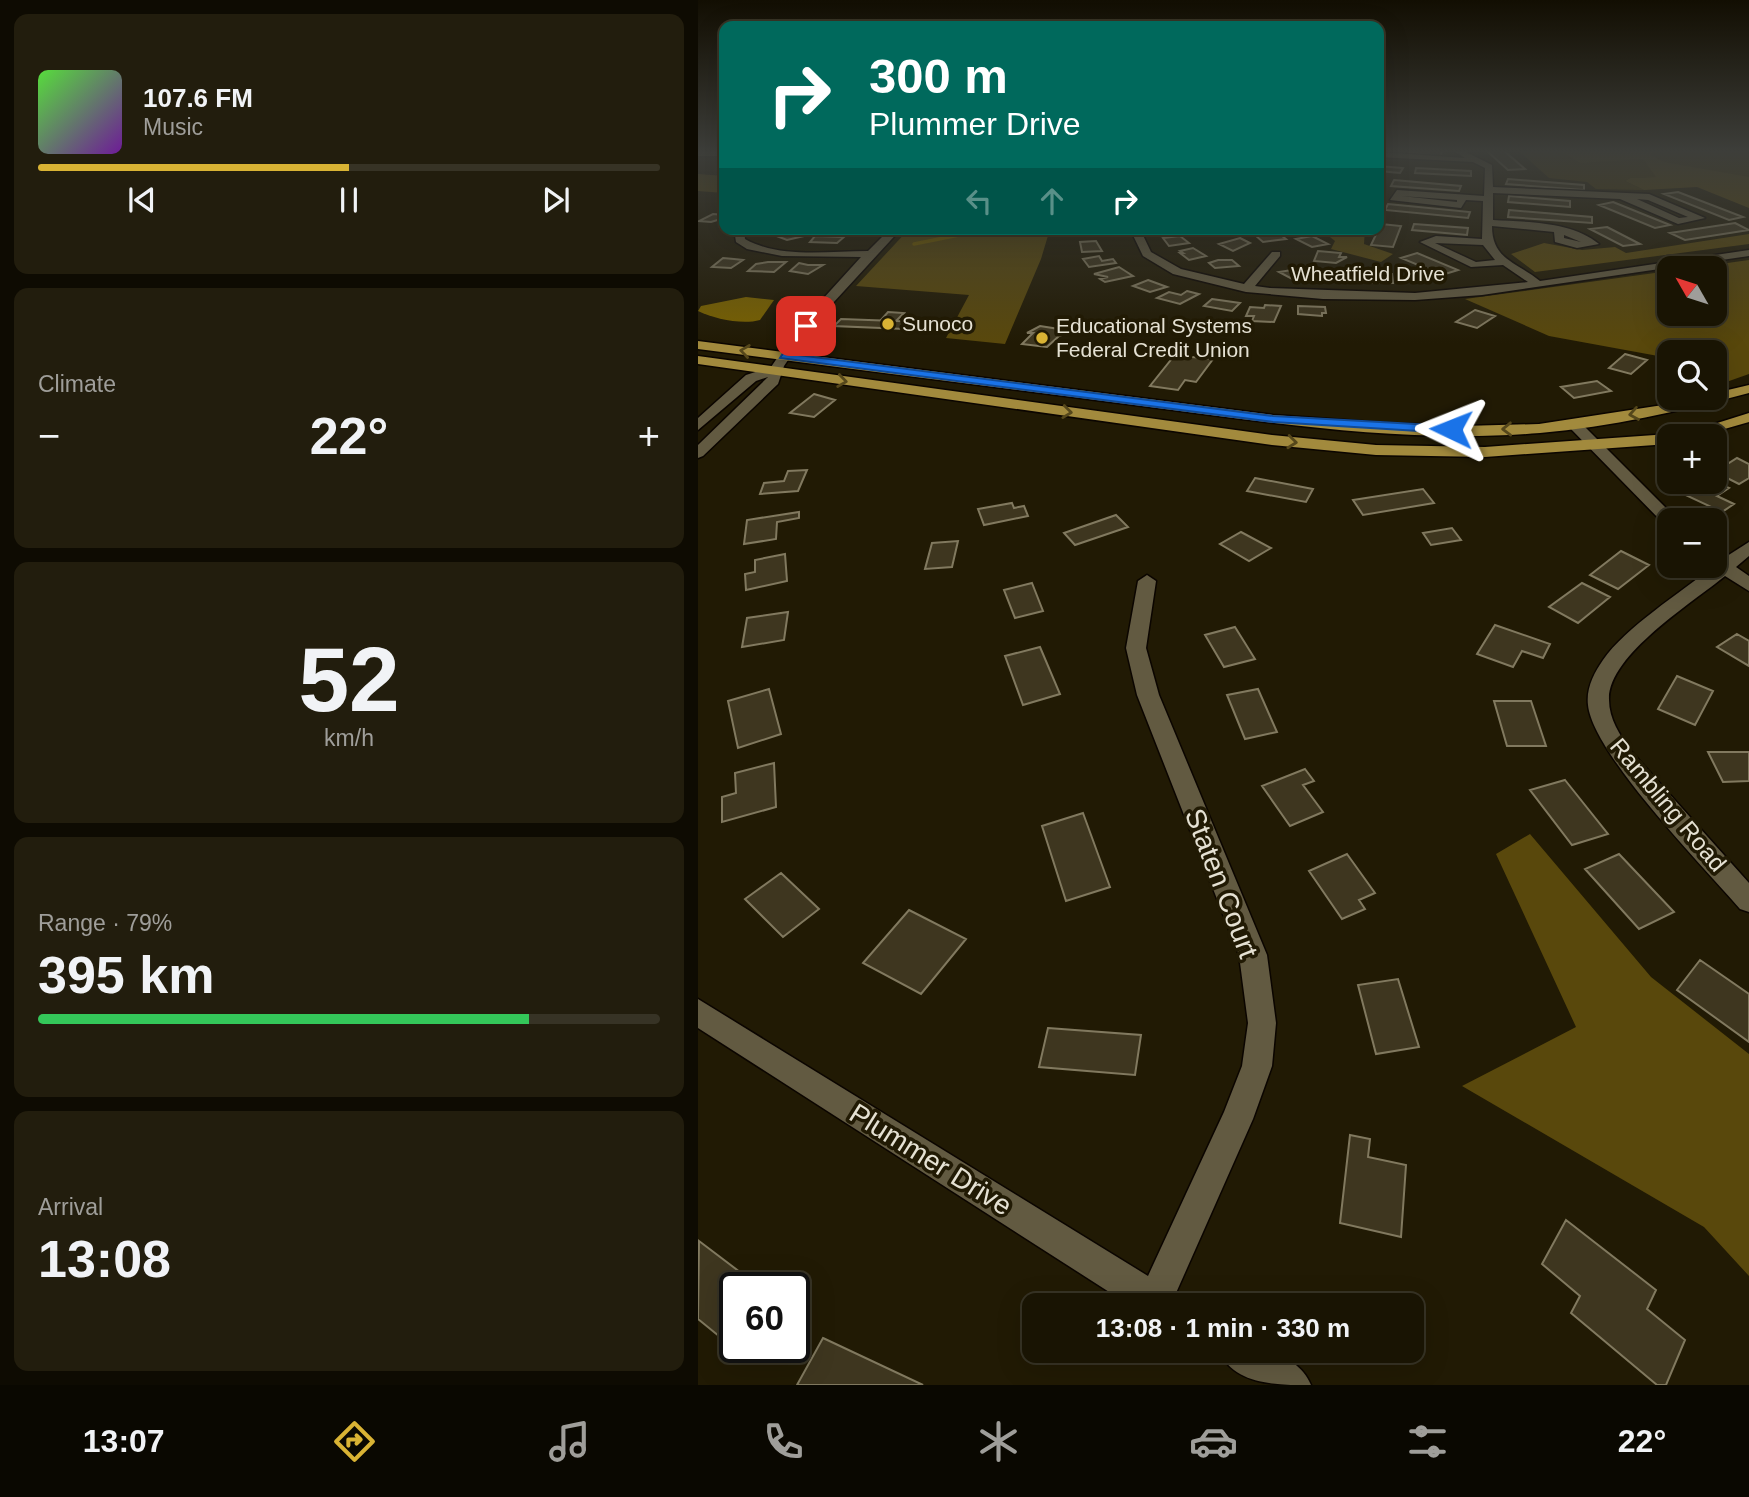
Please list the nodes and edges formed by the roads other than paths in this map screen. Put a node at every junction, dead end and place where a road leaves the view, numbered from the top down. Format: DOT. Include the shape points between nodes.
graph roads {
  1 [pos="1489,215"];
  2 [pos="1663,215"];
  3 [pos="1693,215"];
  4 [pos="1488,223"];
  5 [pos="1559,231"];
  6 [pos="740,235"];
  7 [pos="890,235"];
  8 [pos="1136,235"];
  9 [pos="1487,242"];
  10 [pos="1749,253"];
  11 [pos="869,254"];
  12 [pos="1276,254"];
  13 [pos="1504,262"];
  14 [pos="1535,282"];
  15 [pos="1246,289"];
  16 [pos="698,345"];
  17 [pos="784,356"];
  18 [pos="698,360"];
  19 [pos="774,370"];
  20 [pos="1749,389"];
  21 [pos="1749,418"];
  22 [pos="1727,424"];
  23 [pos="1575,425"];
  24 [pos="698,426"];
  25 [pos="1657,440"];
  26 [pos="1593,446"];
  27 [pos="698,453"];
  28 [pos="1658,508"];
  29 [pos="1749,547"];
  30 [pos="1727,558"];
  31 [pos="1727,569"];
  32 [pos="1701,578"];
  33 [pos="1147,581"];
  34 [pos="1749,585"];
  35 [pos="1740,876"];
  36 [pos="1749,901"];
  37 [pos="698,1012"];
  38 [pos="1143,1293"];
  39 [pos="1163,1293"];
  40 [pos="1257,1363"];
  41 [pos="1292,1385"];
  1 -- 4 [label="street"];
  2 -- 3 [label="street" via="1677,221 1700,218"];
  4 -- 5 [label="street"];
  4 -- 9 [label="street"];
  6 -- 11 [label="street" via="744,244 772,251"];
  7 -- 11 [label="street"];
  8 -- 15 [label="street, Wheatfield Drive" via="1136,242 1158,264 1204,281"];
  9 -- 13 [label="street"];
  9 -- 13 [label="street" via="1425,242 1476,265"];
  10 -- 14 [label="street, Wheatfield Drive"];
  11 -- 17 [label="street"];
  12 -- 15 [label="street"];
  13 -- 14 [label="street"];
  14 -- 15 [label="street, Wheatfield Drive" via="1419,296"];
  17 -- 16 [label="main road, one-way"];
  17 -- 19 [label="street"];
  23 -- 17 [label="main road, one-way" via="1451,429 1284,420"];
  18 -- 19 [label="main road"];
  19 -- 24 [label="street" via="750,378"];
  19 -- 26 [label="main road, one-way" via="1343,447 1485,452"];
  19 -- 27 [label="street" via="773,382"];
  20 -- 23 [label="main road, one-way"];
  21 -- 22 [label="main road"];
  23 -- 26 [label="street"];
  25 -- 26 [label="main road"];
  26 -- 28 [label="street"];
  29 -- 30 [label="street, Rambling Road"];
  31 -- 34 [label="street"];
  32 -- 35 [label="street, Rambling Road" via="1620,651 1603,671 1597,700 1605,729 1622,756"];
  33 -- 39 [label="street, Staten Court" via="1136,648 1148,695 1253,955 1262,1023 1257,1066"];
  35 -- 36 [label="street, Rambling Road"];
  37 -- 38 [label="street, Plummer Drive"];
  40 -- 41 [label="street"];
}
